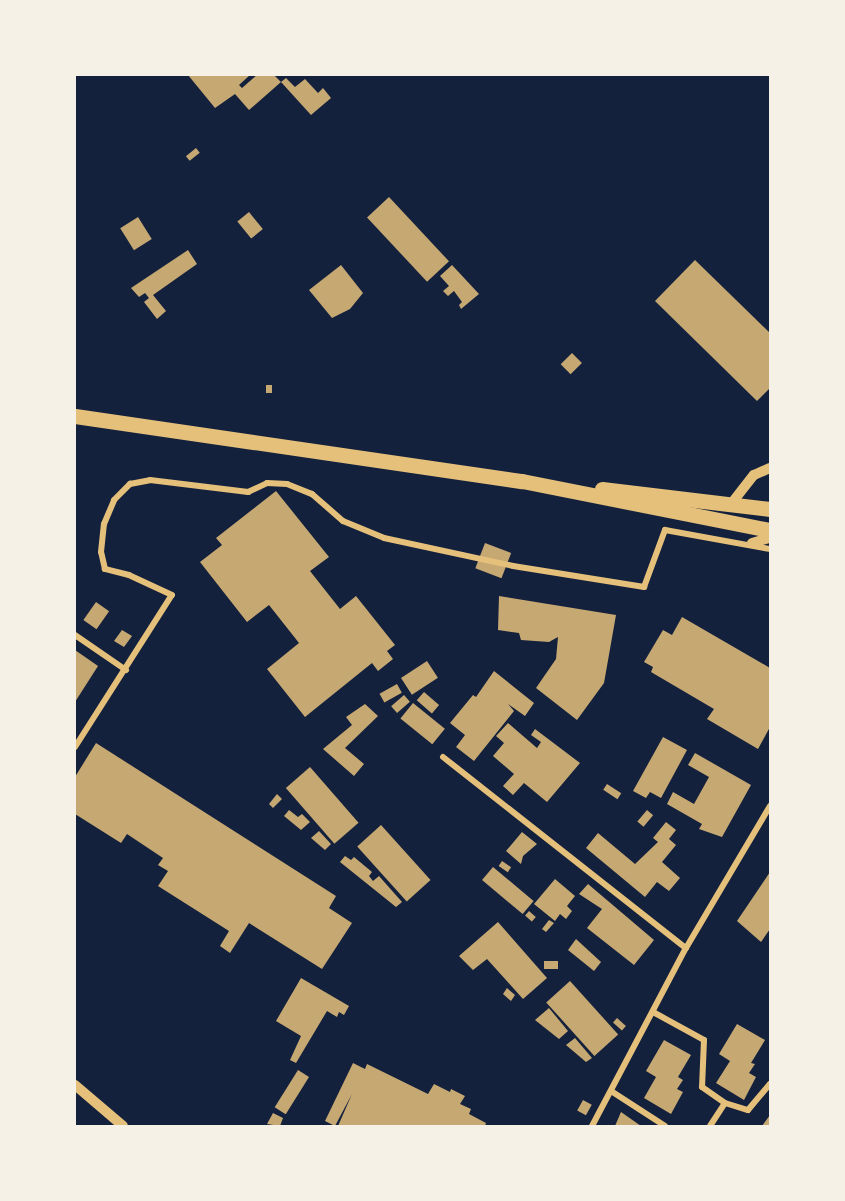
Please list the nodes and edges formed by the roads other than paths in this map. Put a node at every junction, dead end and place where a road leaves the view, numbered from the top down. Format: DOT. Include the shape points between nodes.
graph roads {
  1 [pos="75,416"];
  2 [pos="770,468"];
  3 [pos="522,481"];
  4 [pos="731,504"];
  5 [pos="770,509"];
  6 [pos="770,530"];
  7 [pos="770,538"];
  8 [pos="752,543"];
  9 [pos="770,549"];
  10 [pos="75,635"];
  11 [pos="126,670"];
  12 [pos="75,747"];
  13 [pos="443,757"];
  14 [pos="770,806"];
  15 [pos="686,948"];
  16 [pos="653,1012"];
  17 [pos="770,1084"];
  18 [pos="75,1085"];
  19 [pos="611,1090"];
  20 [pos="763,1094"];
  21 [pos="770,1099"];
  22 [pos="726,1103"];
  23 [pos="123,1126"];
  24 [pos="592,1126"];
  25 [pos="664,1126"];
  26 [pos="710,1126"];
  1 -- 3 [label="main road"];
  2 -- 4 [label="street" via="754,475"];
  3 -- 4 [label="main road"];
  3 -- 6 [label="main road"];
  4 -- 5 [label="main road"];
  7 -- 8 [label="street"];
  8 -- 9 [label="street"];
  8 -- 11 [label="street" via="665,530 644,587 513,566 384,538 343,521 312,494 287,484 267,483 248,492 150,480 130,484 114,500 104,524 101,552 105,569 129,575 172,595"];
  10 -- 11 [label="street"];
  11 -- 12 [label="street"];
  13 -- 15 [label="street"];
  14 -- 15 [label="street"];
  15 -- 16 [label="street"];
  16 -- 19 [label="street"];
  16 -- 22 [label="street" via="704,1040 702,1087"];
  17 -- 20 [label="street"];
  18 -- 23 [label="street"];
  19 -- 24 [label="street"];
  19 -- 25 [label="street"];
  20 -- 21 [label="street"];
  20 -- 22 [label="street" via="748,1110"];
  22 -- 26 [label="street"];
}
